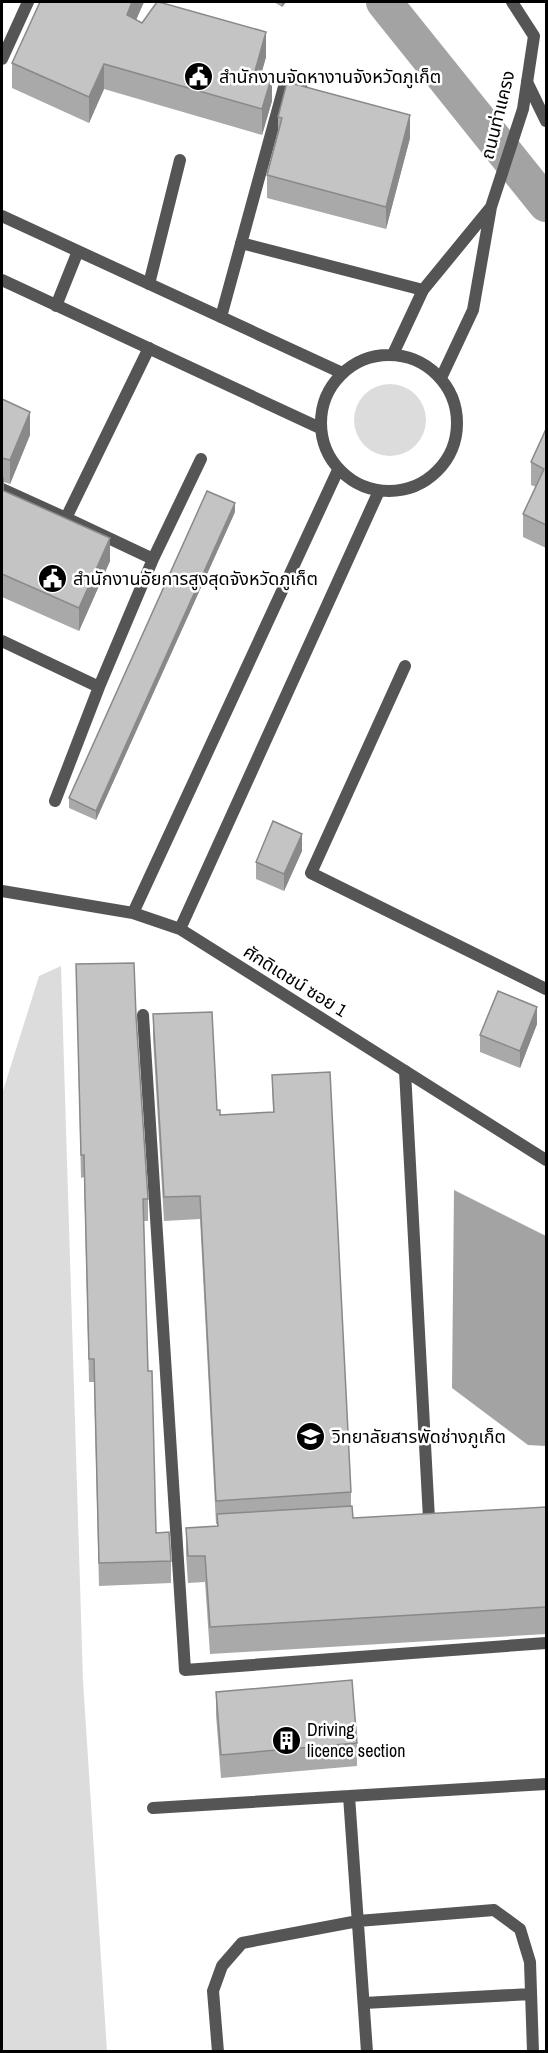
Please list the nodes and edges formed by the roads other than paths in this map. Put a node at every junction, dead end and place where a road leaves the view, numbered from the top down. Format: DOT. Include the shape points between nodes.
graph roads {
  1 [pos="28,2"];
  2 [pos="512,2"];
  3 [pos="3,53"];
  4 [pos="527,82"];
  5 [pos="313,92"];
  6 [pos="546,121"];
  7 [pos="180,160"];
  8 [pos="491,207"];
  9 [pos="2,216"];
  10 [pos="241,243"];
  11 [pos="78,251"];
  12 [pos="2,280"];
  13 [pos="149,284"];
  14 [pos="423,290"];
  15 [pos="56,306"];
  16 [pos="221,317"];
  17 [pos="149,348"];
  18 [pos="394,352"];
  19 [pos="340,372"];
  20 [pos="441,378"];
  21 [pos="320,428"];
  22 [pos="201,459"];
  23 [pos="338,470"];
  24 [pos="2,489"];
  25 [pos="379,491"];
  26 [pos="66,518"];
  27 [pos="153,559"];
  28 [pos="2,641"];
  29 [pos="405,666"];
  30 [pos="99,687"];
  31 [pos="56,801"];
  32 [pos="2,891"];
  33 [pos="133,913"];
  34 [pos="180,929"];
  35 [pos="546,989"];
  36 [pos="143,1015"];
  37 [pos="405,1071"];
  38 [pos="546,1161"];
  39 [pos="429,1519"];
  40 [pos="546,1643"];
  41 [pos="546,1784"];
  42 [pos="349,1796"];
  43 [pos="153,1808"];
  44 [pos="358,1921"];
  45 [pos="531,1994"];
  46 [pos="364,2003"];
  47 [pos="218,2052"];
  48 [pos="367,2052"];
  49 [pos="534,2052"];
  1 -- 3 [label="street"];
  2 -- 4 [label="street, ถนนท่าแครง" via="534,36"];
  4 -- 6 [label="street"];
  4 -- 8 [label="street, ถนนท่าแครง" via="523,109"];
  5 -- 10 [label="street" via="285,83"];
  7 -- 13 [label="street"];
  8 -- 14 [label="street, ถนนท่าแครง"];
  8 -- 20 [label="street, ถนนท่าแครง" via="473,310"];
  9 -- 11 [label="street"];
  10 -- 14 [label="street"];
  10 -- 16 [label="street"];
  11 -- 13 [label="street"];
  11 -- 15 [label="street"];
  12 -- 15 [label="street"];
  13 -- 16 [label="street"];
  14 -- 18 [label="street, ถนนท่าแครง"];
  15 -- 17 [label="street"];
  16 -- 19 [label="street"];
  17 -- 21 [label="street"];
  17 -- 26 [label="street"];
  18 -- 19 [label="street" via="366,358"];
  18 -- 20 [label="street" via="429,367"];
  19 -- 21 [label="street" via="325,396"];
  20 -- 25 [label="street" via="452,395 458,418 456,443 445,464 430,479 402,491"];
  21 -- 23 [label="street" via="325,448"];
  22 -- 27 [label="street"];
  23 -- 25 [label="street" via="350,480"];
  23 -- 33 [label="street"];
  24 -- 26 [label="street"];
  25 -- 34 [label="street"];
  26 -- 27 [label="street"];
  27 -- 30 [label="street"];
  28 -- 30 [label="street"];
  29 -- 35 [label="street" via="310,873"];
  30 -- 31 [label="street"];
  32 -- 33 [label="street, ศักดิเดชน์ ซอย 1"];
  33 -- 34 [label="street, ศักดิเดชน์ ซอย 1"];
  34 -- 37 [label="street, ศักดิเดชน์ ซอย 1"];
  36 -- 40 [label="street" via="182,1535 185,1670"];
  37 -- 38 [label="street, ศักดิเดชน์ ซอย 1"];
  37 -- 39 [label="street"];
  41 -- 42 [label="street"];
  42 -- 43 [label="street"];
  42 -- 44 [label="street"];
  44 -- 45 [label="street" via="494,1911 520,1929 530,1962"];
  44 -- 46 [label="street"];
  44 -- 47 [label="street" via="242,1943 222,1966 213,1991"];
  45 -- 46 [label="street"];
  45 -- 49 [label="street"];
  46 -- 48 [label="street"];
}
